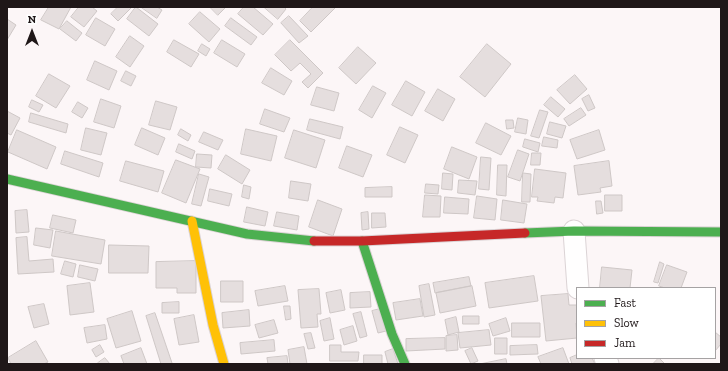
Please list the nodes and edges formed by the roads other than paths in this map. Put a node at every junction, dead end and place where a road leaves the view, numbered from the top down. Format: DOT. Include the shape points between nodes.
graph roads {
  1 [pos="7,179"];
  2 [pos="192,222"];
  3 [pos="574,231"];
  4 [pos="721,232"];
  5 [pos="362,241"];
  6 [pos="578,287"];
  7 [pos="224,364"];
  8 [pos="405,364"];
  1 -- 2 [label="street"];
  2 -- 5 [label="street" via="247,234 310,241"];
  2 -- 7 [label="street" via="213,326"];
  3 -- 4 [label="street"];
  3 -- 5 [label="street"];
  3 -- 6 [label="street"];
  5 -- 8 [label="street" via="392,334"];
}
